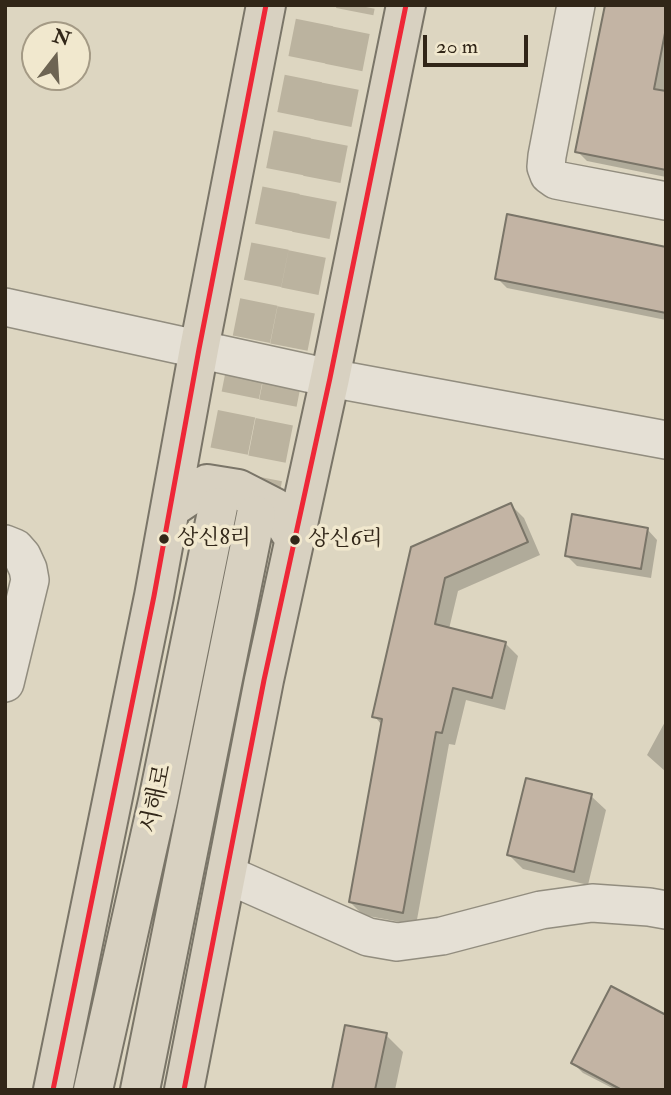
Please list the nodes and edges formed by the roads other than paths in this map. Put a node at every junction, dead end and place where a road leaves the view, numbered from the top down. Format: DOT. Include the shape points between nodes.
graph roads {
  1 [pos="266,5"];
  2 [pos="406,5"];
  3 [pos="576,5"];
  4 [pos="666,201"];
  5 [pos="5,307"];
  6 [pos="199,349"];
  7 [pos="330,378"];
  8 [pos="666,440"];
  9 [pos="171,508"];
  10 [pos="218,508"];
  11 [pos="256,515"];
  12 [pos="295,540"];
  13 [pos="5,544"];
  14 [pos="5,683"];
  15 [pos="226,874"];
  16 [pos="666,910"];
  17 [pos="53,1090"];
  18 [pos="93,1090"];
  19 [pos="140,1090"];
  20 [pos="184,1090"];
  1 -- 6 [label="main road, 서해로"];
  2 -- 7 [label="main road"];
  3 -- 4 [label="street" via="547,156 549,175"];
  5 -- 6 [label="street"];
  6 -- 7 [label="street"];
  6 -- 9 [label="main road, 서해로"];
  7 -- 8 [label="street"];
  7 -- 12 [label="main road"];
  9 -- 12 [label="main road" via="207,484 238,489 275,508"];
  9 -- 17 [label="main road, 서해로"];
  10 -- 18 [label="main road, 서해로"];
  11 -- 19 [label="main road, 서해로"];
  12 -- 15 [label="main road"];
  13 -- 14 [label="street" via="22,556 30,580"];
  15 -- 16 [label="street" via="368,937 397,942 592,903"];
  15 -- 20 [label="main road"];
}
